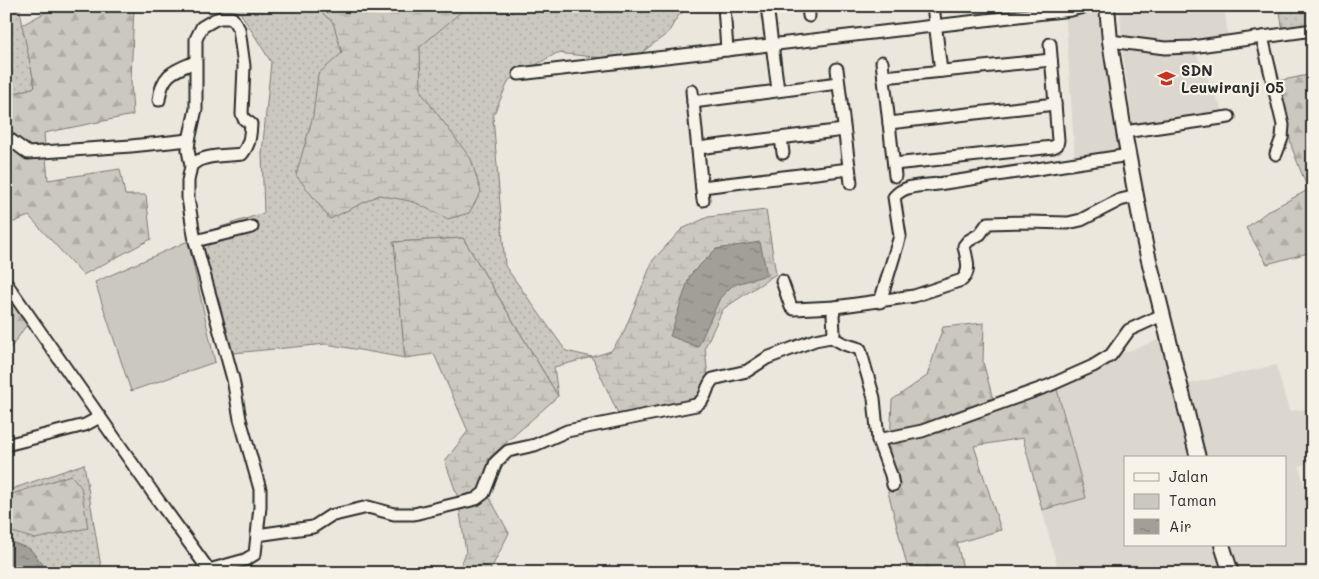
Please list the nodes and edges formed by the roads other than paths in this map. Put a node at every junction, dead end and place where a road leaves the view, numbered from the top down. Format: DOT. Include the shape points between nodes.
graph roads {
  1 [pos="724,6"];
  2 [pos="767,6"];
  3 [pos="933,6"];
  4 [pos="1088,6"];
  5 [pos="1053,9"];
  6 [pos="1108,10"];
  7 [pos="221,12"];
  8 [pos="935,25"];
  9 [pos="1313,30"];
  10 [pos="1262,37"];
  11 [pos="1110,41"];
  12 [pos="1050,44"];
  13 [pos="772,45"];
  14 [pos="727,50"];
  15 [pos="1051,60"];
  16 [pos="195,62"];
  17 [pos="882,62"];
  18 [pos="837,69"];
  19 [pos="941,71"];
  20 [pos="518,74"];
  21 [pos="884,77"];
  22 [pos="838,84"];
  23 [pos="778,90"];
  24 [pos="159,100"];
  25 [pos="1055,104"];
  26 [pos="1229,117"];
  27 [pos="889,123"];
  28 [pos="844,130"];
  29 [pos="1124,132"];
  30 [pos="6,138"];
  31 [pos="781,138"];
  32 [pos="189,140"];
  33 [pos="698,148"];
  34 [pos="783,153"];
  35 [pos="1276,154"];
  36 [pos="1129,155"];
  37 [pos="190,166"];
  38 [pos="849,169"];
  39 [pos="851,183"];
  40 [pos="702,188"];
  41 [pos="1137,196"];
  42 [pos="703,200"];
  43 [pos="252,226"];
  44 [pos="195,241"];
  45 [pos="782,281"];
  46 [pos="6,282"];
  47 [pos="880,302"];
  48 [pos="835,308"];
  49 [pos="1162,315"];
  50 [pos="832,337"];
  51 [pos="100,418"];
  52 [pos="878,440"];
  53 [pos="6,445"];
  54 [pos="1197,456"];
  55 [pos="893,485"];
  56 [pos="257,535"];
  57 [pos="1222,546"];
  58 [pos="210,571"];
  59 [pos="1231,573"];
  1 -- 14 [label="street"];
  2 -- 13 [label="street"];
  3 -- 8 [label="street"];
  4 -- 5 [label="street" via="1071,10"];
  4 -- 6 [label="street"];
  5 -- 8 [label="street"];
  6 -- 11 [label="main road"];
  7 -- 16 [label="street" via="198,33"];
  7 -- 37 [label="street" via="232,18 239,29 244,66 242,114 251,124 250,139 242,154 206,158"];
  8 -- 13 [label="street"];
  8 -- 19 [label="street"];
  9 -- 10 [label="street"];
  10 -- 11 [label="street" via="1218,45 1165,48"];
  10 -- 35 [label="street" via="1283,125"];
  11 -- 29 [label="main road"];
  12 -- 15 [label="street"];
  13 -- 14 [label="street"];
  13 -- 23 [label="street"];
  14 -- 20 [label="street"];
  15 -- 19 [label="street"];
  15 -- 25 [label="street"];
  16 -- 24 [label="street" via="168,76 160,88"];
  16 -- 32 [label="street" via="196,109"];
  17 -- 21 [label="street"];
  18 -- 22 [label="street"];
  19 -- 21 [label="street"];
  21 -- 27 [label="street"];
  22 -- 23 [label="street"];
  22 -- 28 [label="street"];
  23 -- 33 [label="street" via="692,96"];
  25 -- 27 [label="street"];
  25 -- 27 [label="street" via="1058,140 1053,147 894,170"];
  26 -- 29 [label="street"];
  28 -- 31 [label="street"];
  28 -- 38 [label="street"];
  29 -- 36 [label="main road"];
  30 -- 32 [label="street" via="28,153"];
  31 -- 33 [label="street"];
  31 -- 34 [label="street"];
  32 -- 37 [label="street"];
  33 -- 40 [label="street"];
  36 -- 41 [label="main road"];
  36 -- 47 [label="street" via="900,190 894,197 900,236"];
  37 -- 44 [label="street" via="188,198"];
  38 -- 39 [label="street"];
  38 -- 40 [label="street"];
  40 -- 42 [label="street"];
  41 -- 47 [label="street" via="1068,223 988,224 964,246 968,269 962,280 914,296"];
  41 -- 49 [label="main road"];
  43 -- 44 [label="street"];
  44 -- 56 [label="street" via="260,489"];
  45 -- 48 [label="street" via="794,310"];
  46 -- 51 [label="street"];
  47 -- 48 [label="street"];
  48 -- 50 [label="street"];
  49 -- 52 [label="street" via="1129,330 1111,355 1066,378 922,431"];
  49 -- 54 [label="main road"];
  50 -- 52 [label="street" via="860,350 874,398"];
  50 -- 56 [label="street" via="767,358 747,371 713,380 704,400 696,405 568,431 535,445 508,451 496,462 484,493 476,499 414,514 394,514 368,507 330,516 313,527"];
  51 -- 53 [label="street" via="85,425"];
  51 -- 58 [label="street"];
  52 -- 55 [label="street"];
  56 -- 58 [label="street" via="253,557"];
  57 -- 59 [label="main road"];
}
